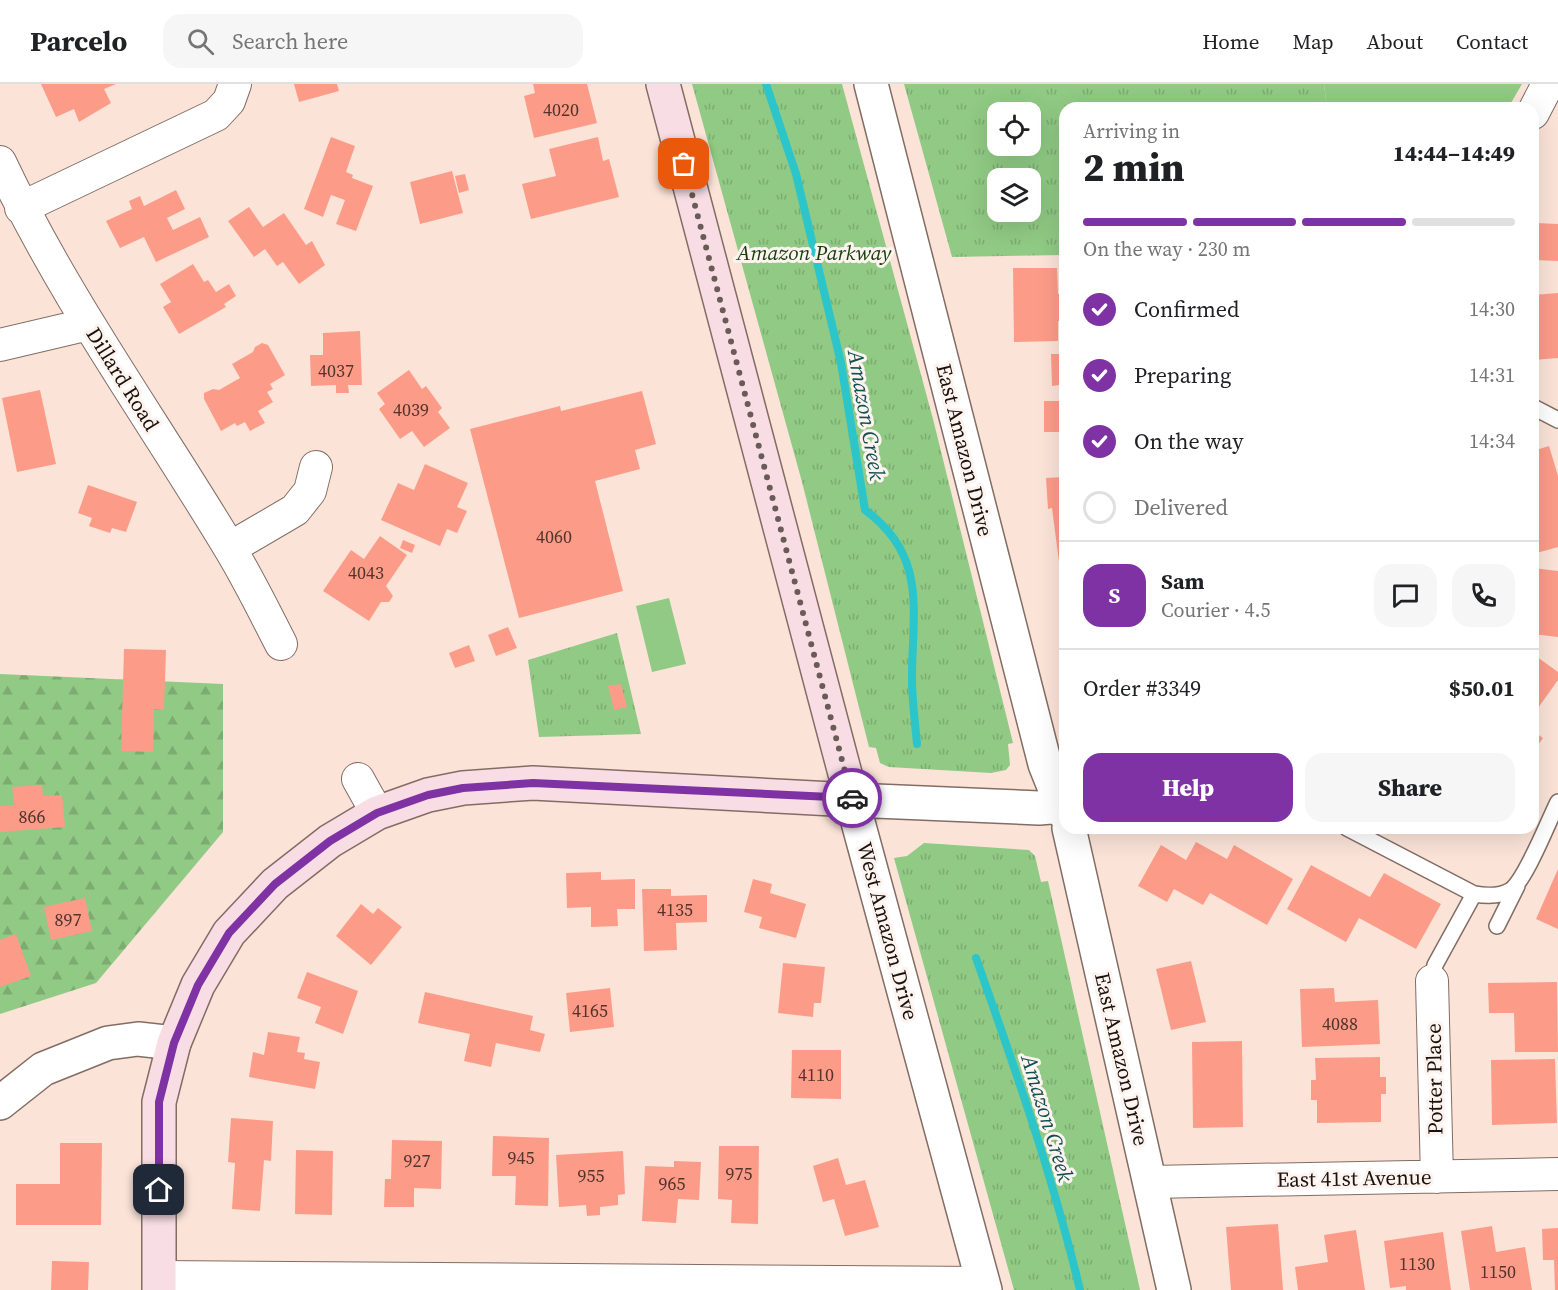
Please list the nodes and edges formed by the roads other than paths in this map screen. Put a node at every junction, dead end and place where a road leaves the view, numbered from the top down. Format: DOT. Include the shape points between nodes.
graph roads {
  1 [pos="235,84"];
  2 [pos="663,84"];
  3 [pos="871,84"];
  4 [pos="1548,84"];
  5 [pos="1539,102"];
  6 [pos="0,162"];
  7 [pos="21,208"];
  8 [pos="88,324"];
  9 [pos="0,345"];
  10 [pos="1539,410"];
  11 [pos="1558,420"];
  12 [pos="316,467"];
  13 [pos="230,548"];
  14 [pos="281,644"];
  15 [pos="358,779"];
  16 [pos="1059,799"];
  17 [pos="852,800"];
  18 [pos="1558,802"];
  19 [pos="377,813"];
  20 [pos="1059,814"];
  21 [pos="1070,834"];
  22 [pos="1359,834"];
  23 [pos="1520,881"];
  24 [pos="1474,894"];
  25 [pos="1497,926"];
  26 [pos="1432,981"];
  27 [pos="174,1043"];
  28 [pos="0,1103"];
  29 [pos="1558,1174"];
  30 [pos="1437,1177"];
  31 [pos="1151,1182"];
  32 [pos="160,1284"];
  33 [pos="984,1287"];
  34 [pos="1174,1290"];
  1 -- 7 [label="street" via="229,101 216,115"];
  2 -- 17 [label="main road, West Amazon Drive"];
  3 -- 16 [label="street, East Amazon Drive" via="1045,765"];
  4 -- 5 [label="street"];
  6 -- 7 [label="street, Dillard Road"];
  7 -- 8 [label="street, Dillard Road"];
  8 -- 9 [label="street"];
  8 -- 13 [label="street, Dillard Road"];
  10 -- 11 [label="lane"];
  12 -- 13 [label="street" via="310,491 295,510"];
  13 -- 14 [label="street, Dillard Road"];
  15 -- 19 [label="street"];
  17 -- 19 [label="main road" via="533,783 471,787 428,795"];
  17 -- 20 [label="street"];
  17 -- 33 [label="street, West Amazon Drive"];
  18 -- 23 [label="lane"];
  19 -- 27 [label="main road" via="330,841 275,884 229,933 198,985"];
  21 -- 31 [label="street, East Amazon Drive"];
  22 -- 24 [label="lane"];
  23 -- 24 [label="lane" via="1503,894"];
  23 -- 25 [label="lane"];
  24 -- 26 [label="lane" via="1435,964"];
  26 -- 30 [label="street, Potter Place"];
  27 -- 28 [label="street" via="138,1039 108,1043 43,1069"];
  27 -- 32 [label="main road" via="159,1102"];
  29 -- 30 [label="street, East 41st Avenue"];
  30 -- 31 [label="street, East 41st Avenue"];
  31 -- 34 [label="street, East Amazon Drive"];
  32 -- 33 [label="street"];
}
